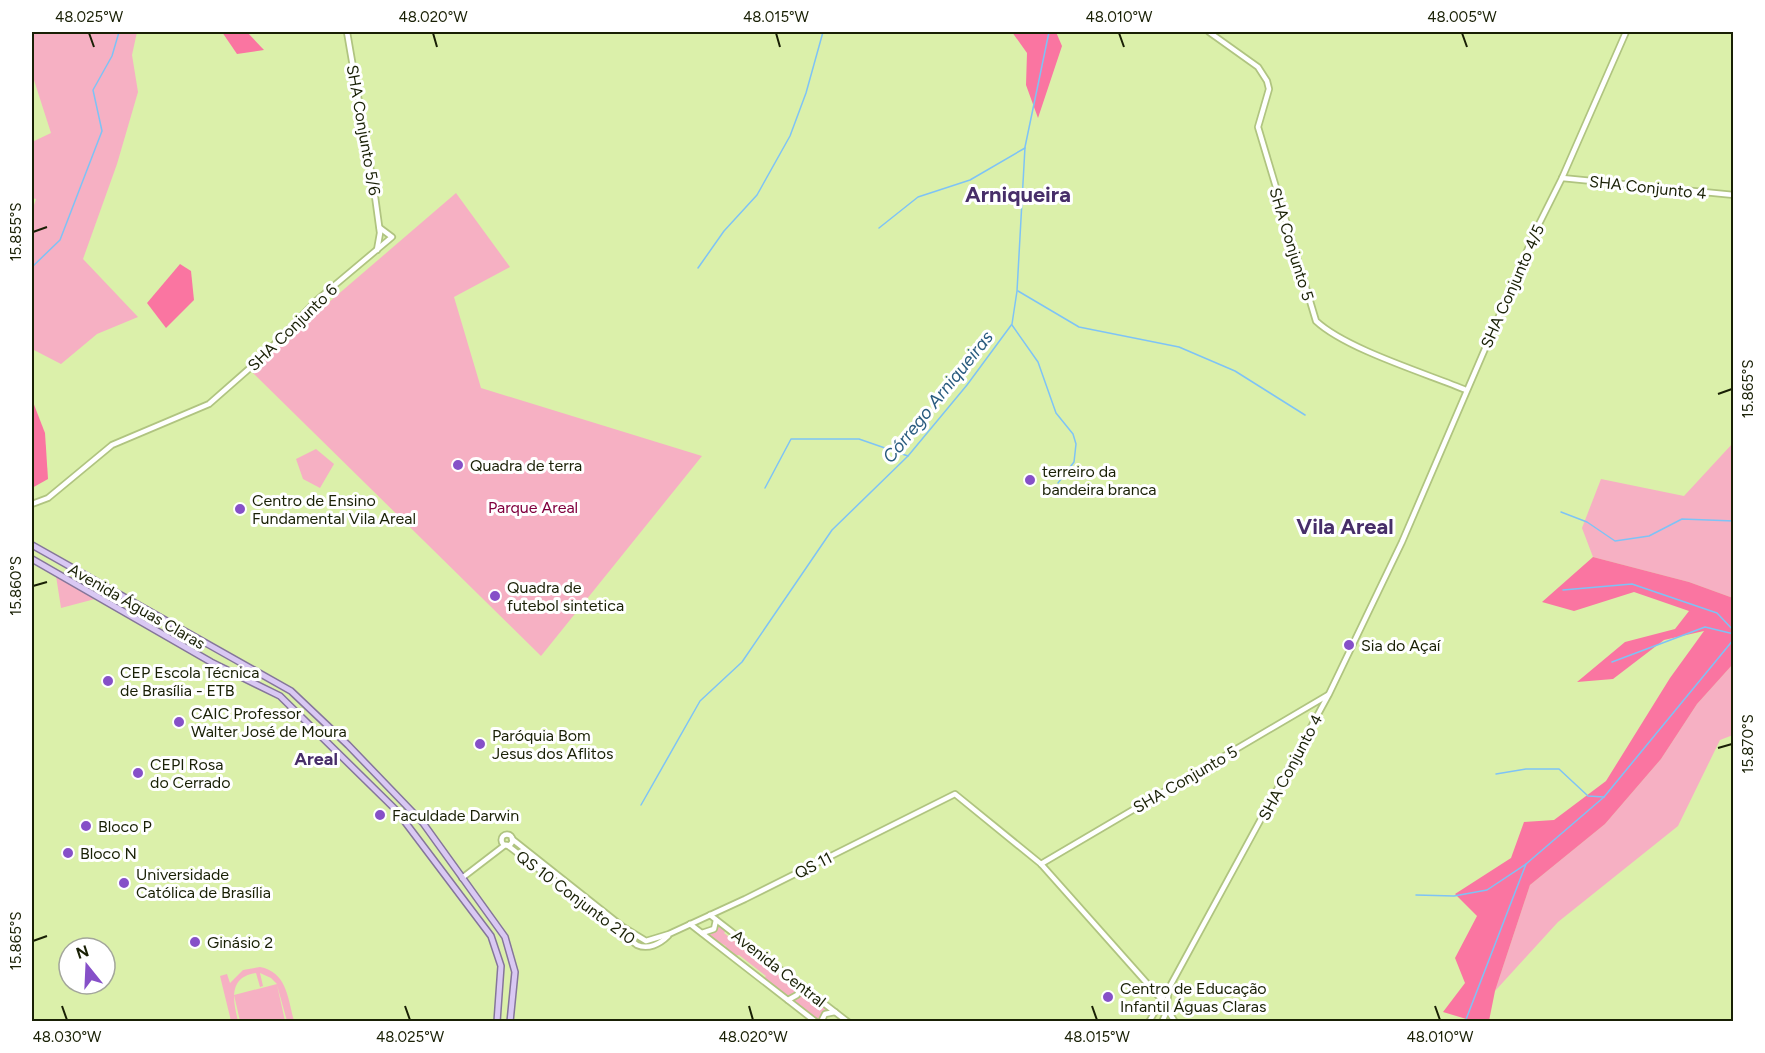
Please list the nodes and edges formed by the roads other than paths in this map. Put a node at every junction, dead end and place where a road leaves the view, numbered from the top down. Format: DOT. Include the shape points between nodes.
graph roads {
  1 [pos="347,32"];
  2 [pos="1209,32"];
  3 [pos="1626,32"];
  4 [pos="1562,178"];
  5 [pos="1734,195"];
  6 [pos="380,228"];
  7 [pos="377,250"];
  8 [pos="1466,390"];
  9 [pos="32,504"];
  10 [pos="1402,542"];
  11 [pos="32,545"];
  12 [pos="32,559"];
  13 [pos="159,617"];
  14 [pos="152,627"];
  15 [pos="177,628"];
  16 [pos="171,639"];
  17 [pos="1329,694"];
  18 [pos="1314,702"];
  19 [pos="1321,711"];
  20 [pos="337,734"];
  21 [pos="328,743"];
  22 [pos="348,745"];
  23 [pos="337,752"];
  24 [pos="433,836"];
  25 [pos="513,839"];
  26 [pos="421,841"];
  27 [pos="504,844"];
  28 [pos="439,846"];
  29 [pos="429,851"];
  30 [pos="1041,864"];
  31 [pos="462,878"];
  32 [pos="710,915"];
  33 [pos="716,920"];
  34 [pos="690,924"];
  35 [pos="702,933"];
  36 [pos="669,934"];
  37 [pos="646,940"];
  38 [pos="644,947"];
  39 [pos="802,986"];
  40 [pos="1169,988"];
  41 [pos="1161,999"];
  42 [pos="788,1000"];
  43 [pos="1167,1007"];
  44 [pos="1158,1008"];
  45 [pos="835,1012"];
  46 [pos="1162,1021"];
  47 [pos="1175,1021"];
  48 [pos="497,1022"];
  49 [pos="510,1022"];
  50 [pos="816,1022"];
  51 [pos="821,1022"];
  52 [pos="848,1022"];
  53 [pos="1149,1022"];
  1 -- 6 [label="street, SHA Conjunto 5/6"];
  2 -- 8 [label="street, SHA Conjunto 5" via="1258,68 1267,81 1269,90 1258,127 1316,321 1348,342"];
  3 -- 4 [label="street, SHA Conjunto 4/5"];
  4 -- 5 [label="street, SHA Conjunto 4"];
  4 -- 8 [label="street, SHA Conjunto 4/5"];
  6 -- 7 [label="street, SHA Conjunto 5/6"];
  6 -- 7 [label="street, SHA Conjunto 6" via="392,237"];
  7 -- 9 [label="street, SHA Conjunto 6" via="317,300 209,404 112,445 48,498"];
  8 -- 10 [label="street, SHA Conjunto 4/5"];
  10 -- 17 [label="street, SHA Conjunto 4"];
  11 -- 13 [label="main road, Avenida Águas Claras"];
  12 -- 14 [label="main road, Avenida Águas Claras"];
  13 -- 14 [label="main road"];
  13 -- 15 [label="main road, Avenida Águas Claras"];
  14 -- 16 [label="main road, Avenida Águas Claras"];
  15 -- 16 [label="main road"];
  15 -- 20 [label="main road, Avenida Águas Claras" via="291,691"];
  16 -- 21 [label="main road, Avenida Águas Claras" via="280,696"];
  17 -- 18 [label="street, SHA Conjunto 5"];
  17 -- 19 [label="street, SHA Conjunto 4"];
  18 -- 19 [label="street"];
  18 -- 30 [label="street, SHA Conjunto 5"];
  19 -- 40 [label="street, SHA Conjunto 4"];
  20 -- 21 [label="main road"];
  20 -- 22 [label="main road, Avenida Águas Claras"];
  21 -- 23 [label="main road, Avenida Águas Claras"];
  22 -- 23 [label="main road"];
  22 -- 24 [label="main road, Avenida Águas Claras"];
  23 -- 26 [label="main road, Avenida Águas Claras" via="396,810"];
  24 -- 26 [label="main road"];
  24 -- 28 [label="main road, Avenida Águas Claras"];
  25 -- 27 [label="street"];
  25 -- 27 [label="street" via="505,835"];
  25 -- 37 [label="street, QS 10 Conjunto 210" via="633,935"];
  26 -- 29 [label="main road, Avenida Águas Claras"];
  27 -- 31 [label="street"];
  27 -- 38 [label="street, QS 10 Conjunto 210"];
  28 -- 29 [label="main road"];
  28 -- 31 [label="main road, Avenida Águas Claras"];
  29 -- 48 [label="main road, Avenida Águas Claras" via="495,946 502,974"];
  30 -- 32 [label="street, QS 11" via="956,794"];
  30 -- 41 [label="street"];
  31 -- 49 [label="main road, Avenida Águas Claras" via="510,949 515,972"];
  32 -- 33 [label="street, Avenida Central"];
  32 -- 34 [label="street, QS 11"];
  33 -- 35 [label="street" via="714,929"];
  33 -- 39 [label="street, Avenida Central"];
  34 -- 35 [label="street, Avenida Central"];
  34 -- 36 [label="street, QS 11"];
  35 -- 42 [label="street, Avenida Central"];
  36 -- 37 [label="street, QS 11"];
  36 -- 38 [label="street, QS 11" via="659,943"];
  39 -- 42 [label="street"];
  39 -- 45 [label="street, Avenida Central"];
  40 -- 41 [label="street, SHA Conjunto 4"];
  40 -- 43 [label="street, SHA Conjunto 4"];
  41 -- 43 [label="street"];
  41 -- 44 [label="street, SHA Conjunto 4"];
  42 -- 50 [label="street, Avenida Central"];
  43 -- 44 [label="street"];
  43 -- 46 [label="street, SHA Conjunto 4"];
  43 -- 47 [label="street"];
  44 -- 53 [label="street, SHA Conjunto 4"];
  45 -- 51 [label="street" via="825,1014"];
  45 -- 52 [label="street, Avenida Central"];
  46 -- 47 [label="street"];
}
